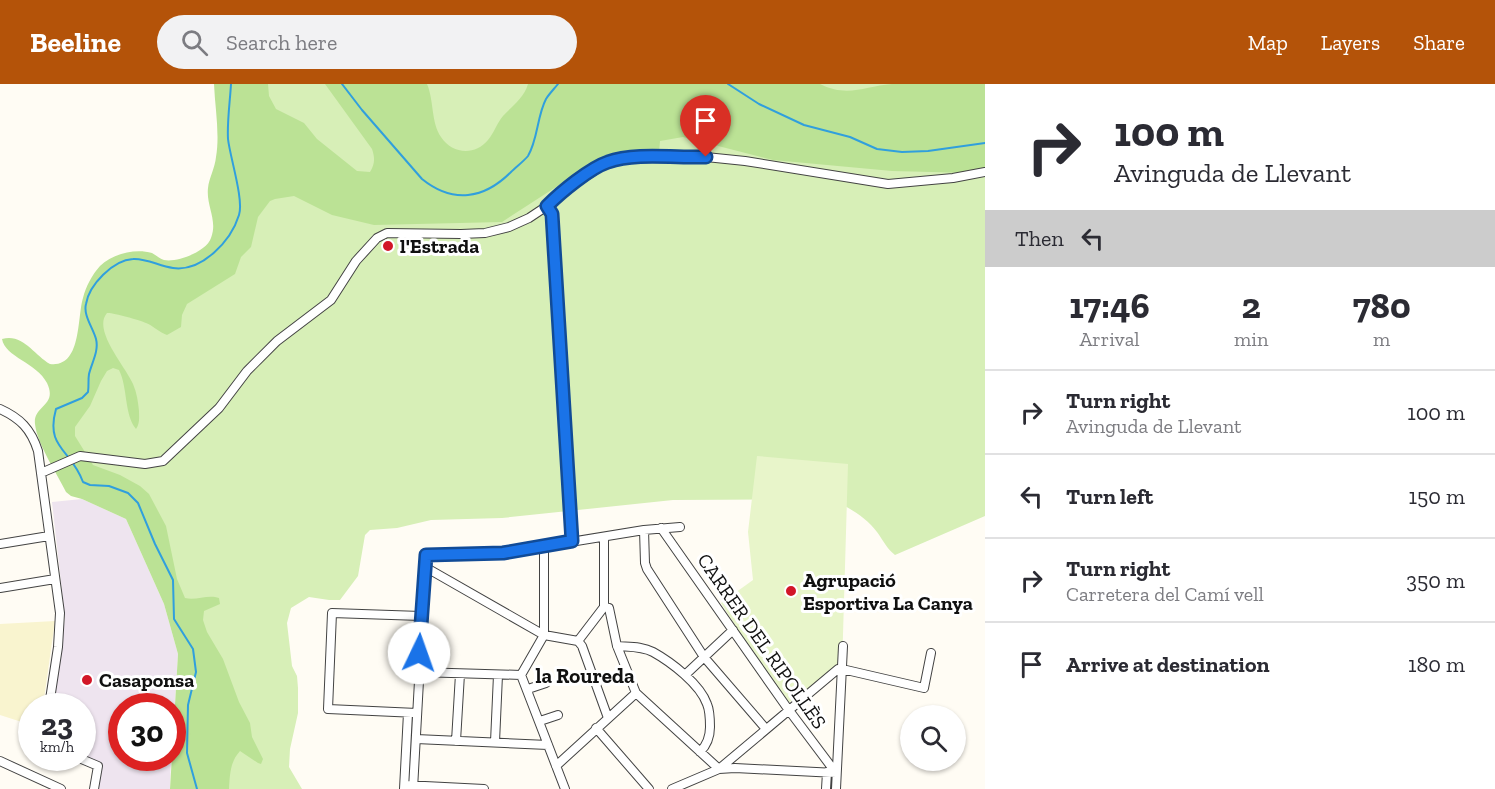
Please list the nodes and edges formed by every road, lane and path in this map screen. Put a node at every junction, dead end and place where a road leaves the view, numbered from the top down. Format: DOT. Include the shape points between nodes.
graph roads {
  1 [pos="985,172"];
  2 [pos="547,206"];
  3 [pos="0,409"];
  4 [pos="41,473"];
  5 [pos="680,527"];
  6 [pos="661,528"];
  7 [pos="644,530"];
  8 [pos="49,536"];
  9 [pos="604,537"];
  10 [pos="572,541"];
  11 [pos="0,544"];
  12 [pos="544,547"];
  13 [pos="425,567"];
  14 [pos="55,579"];
  15 [pos="0,588"];
  16 [pos="604,607"];
  17 [pos="421,616"];
  18 [pos="733,630"];
  19 [pos="544,635"];
  20 [pos="578,641"];
  21 [pos="617,646"];
  22 [pos="843,646"];
  23 [pos="931,653"];
  24 [pos="704,657"];
  25 [pos="842,669"];
  26 [pos="418,672"];
  27 [pos="460,674"];
  28 [pos="498,675"];
  29 [pos="521,675"];
  30 [pos="685,675"];
  31 [pos="546,682"];
  32 [pos="528,689"];
  33 [pos="51,693"];
  34 [pos="636,693"];
  35 [pos="788,709"];
  36 [pos="412,713"];
  37 [pos="558,715"];
  38 [pos="608,718"];
  39 [pos="540,721"];
  40 [pos="596,728"];
  41 [pos="766,729"];
  42 [pos="416,739"];
  43 [pos="456,741"];
  44 [pos="495,742"];
  45 [pos="548,745"];
  46 [pos="700,752"];
  47 [pos="0,761"];
  48 [pos="96,765"];
  49 [pos="556,766"];
  50 [pos="719,769"];
  51 [pos="827,772"];
  52 [pos="837,773"];
  53 [pos="409,787"];
  54 [pos="61,789"];
  55 [pos="94,789"];
  56 [pos="483,789"];
  57 [pos="565,789"];
  58 [pos="649,789"];
  59 [pos="672,789"];
  60 [pos="826,789"];
  61 [pos="836,789"];
  1 -- 2 [label="street" via="888,184 745,160 650,156 609,161"];
  2 -- 4 [label="street" via="509,227 485,232 387,233 377,238 356,261 331,300 277,341 247,371 219,408 163,461 145,464 81,456"];
  2 -- 10 [label="street" via="552,214"];
  3 -- 4 [label="street" via="30,430"];
  4 -- 8 [label="street"];
  5 -- 6 [label="street"];
  6 -- 7 [label="street"];
  6 -- 18 [label="street, CARRER DEL RIPOLLÈS"];
  7 -- 9 [label="street"];
  7 -- 24 [label="street" via="647,569"];
  8 -- 11 [label="street"];
  8 -- 14 [label="street"];
  9 -- 10 [label="street"];
  9 -- 16 [label="street"];
  10 -- 12 [label="street"];
  12 -- 13 [label="street" via="503,553 426,555"];
  12 -- 19 [label="street"];
  13 -- 17 [label="street"];
  13 -- 19 [label="street"];
  14 -- 15 [label="street"];
  14 -- 33 [label="street" via="60,613"];
  16 -- 20 [label="street"];
  16 -- 21 [label="street" via="609,608"];
  17 -- 26 [label="street"];
  17 -- 36 [label="street" via="332,613 328,709"];
  18 -- 24 [label="street"];
  18 -- 35 [label="street, CARRER DEL RIPOLLÈS"];
  19 -- 20 [label="street"];
  19 -- 29 [label="street"];
  20 -- 38 [label="street"];
  21 -- 30 [label="street" via="654,652"];
  21 -- 34 [label="street"];
  22 -- 25 [label="street"];
  23 -- 25 [label="street" via="924,688"];
  24 -- 30 [label="street"];
  24 -- 41 [label="street"];
  25 -- 35 [label="street"];
  25 -- 52 [label="street"];
  26 -- 27 [label="street"];
  26 -- 36 [label="street"];
  27 -- 28 [label="street"];
  27 -- 43 [label="street"];
  28 -- 29 [label="street"];
  28 -- 44 [label="street"];
  29 -- 32 [label="street"];
  30 -- 46 [label="street" via="707,705 710,732 706,747"];
  31 -- 32 [label="street"];
  32 -- 39 [label="street"];
  34 -- 38 [label="street"];
  34 -- 46 [label="street"];
  35 -- 41 [label="street"];
  35 -- 52 [label="street, CARRER DEL RIPOLLÈS"];
  36 -- 42 [label="street"];
  36 -- 53 [label="street"];
  37 -- 39 [label="street"];
  38 -- 40 [label="street"];
  39 -- 45 [label="street"];
  40 -- 49 [label="street"];
  40 -- 58 [label="street"];
  41 -- 50 [label="street"];
  42 -- 43 [label="street"];
  42 -- 53 [label="street"];
  43 -- 44 [label="street"];
  44 -- 45 [label="street"];
  45 -- 49 [label="street"];
  46 -- 50 [label="street"];
  47 -- 54 [label="street"];
  48 -- 55 [label="street"];
  49 -- 57 [label="street"];
  50 -- 51 [label="street"];
  50 -- 59 [label="street"];
  51 -- 52 [label="street"];
  51 -- 60 [label="street"];
  52 -- 61 [label="street"];
  53 -- 56 [label="street"];
}
